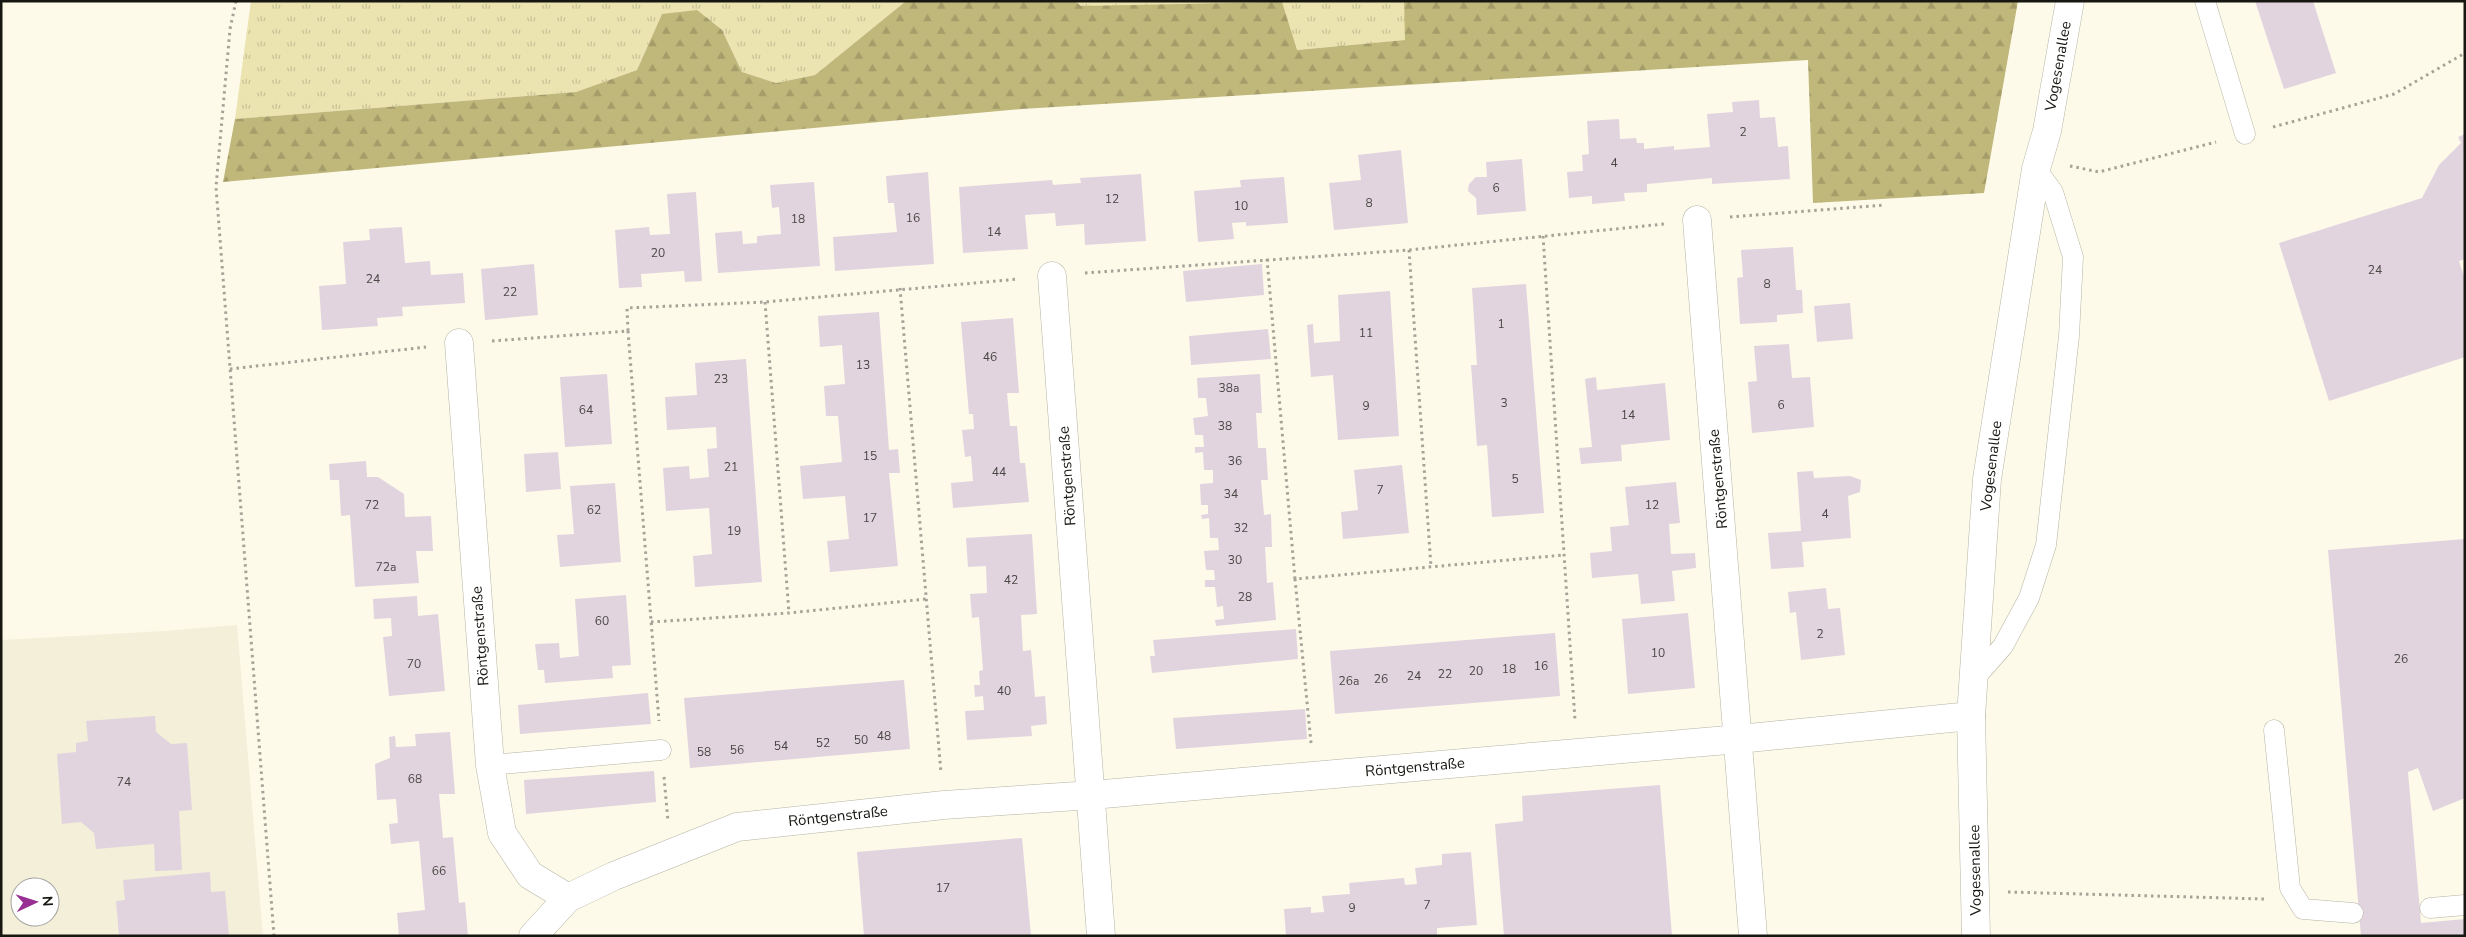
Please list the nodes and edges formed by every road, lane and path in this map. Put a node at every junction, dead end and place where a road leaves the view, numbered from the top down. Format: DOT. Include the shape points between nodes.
graph roads {
  1 [pos="236,1"];
  2 [pos="2070,1"];
  3 [pos="2206,1"];
  4 [pos="2245,134"];
  5 [pos="2036,168"];
  6 [pos="1697,220"];
  7 [pos="1543,236"];
  8 [pos="1409,250"];
  9 [pos="1267,259"];
  10 [pos="1052,276"];
  11 [pos="900,288"];
  12 [pos="765,302"];
  13 [pos="628,331"];
  14 [pos="459,343"];
  15 [pos="1564,555"];
  16 [pos="1431,567"];
  17 [pos="1295,579"];
  18 [pos="926,600"];
  19 [pos="789,613"];
  20 [pos="651,622"];
  21 [pos="1974,679"];
  22 [pos="1971,716"];
  23 [pos="2274,730"];
  24 [pos="1739,739"];
  25 [pos="661,750"];
  26 [pos="1577,753"];
  27 [pos="490,765"];
  28 [pos="1314,776"];
  29 [pos="1092,796"];
  30 [pos="944,805"];
  31 [pos="670,855"];
  32 [pos="1975,890"];
  33 [pos="568,898"];
  34 [pos="2298,900"];
  35 [pos="2465,905"];
  36 [pos="2430,908"];
  37 [pos="2352,913"];
  38 [pos="274,936"];
  39 [pos="534,936"];
  40 [pos="1101,936"];
  41 [pos="1753,936"];
  42 [pos="1976,936"];
  1 -- 38 [label="path" via="230,29 216,187"];
  2 -- 5 [label="street, Vogesenallee" via="2047,131"];
  3 -- 4 [label="lane"];
  5 -- 21 [label="street, Vogesenallee" via="1987,480"];
  5 -- 21 [label="lane" via="2053,192 2073,257 2046,545 2029,598 2003,646"];
  6 -- 24 [label="street, Röntgenstraße"];
  7 -- 15 [label="path"];
  8 -- 16 [label="path"];
  9 -- 17 [label="path"];
  10 -- 29 [label="street, Röntgenstraße"];
  11 -- 18 [label="path"];
  12 -- 19 [label="path"];
  13 -- 20 [label="path"];
  14 -- 27 [label="street, Röntgenstraße"];
  15 -- 16 [label="path"];
  15 -- 26 [label="path"];
  16 -- 17 [label="path"];
  17 -- 28 [label="path"];
  18 -- 19 [label="path"];
  18 -- 30 [label="path"];
  19 -- 20 [label="path"];
  20 -- 25 [label="path"];
  21 -- 22 [label="street, Vogesenallee"];
  22 -- 24 [label="street, Röntgenstraße"];
  22 -- 32 [label="street, Vogesenallee"];
  23 -- 34 [label="lane" via="2290,888"];
  24 -- 26 [label="street, Röntgenstraße"];
  24 -- 41 [label="street, Röntgenstraße"];
  25 -- 27 [label="lane"];
  25 -- 31 [label="path"];
  26 -- 28 [label="street, Röntgenstraße"];
  27 -- 33 [label="street, Röntgenstraße" via="502,834 530,875"];
  28 -- 29 [label="street, Röntgenstraße"];
  29 -- 30 [label="street, Röntgenstraße"];
  29 -- 40 [label="street, Röntgenstraße"];
  30 -- 31 [label="street, Röntgenstraße" via="737,827"];
  31 -- 33 [label="street, Röntgenstraße"];
  32 -- 34 [label="path"];
  32 -- 42 [label="street, Vogesenallee"];
  33 -- 39 [label="street, Röntgenstraße"];
  34 -- 37 [label="lane" via="2303,909"];
  35 -- 36 [label="lane"];
}
